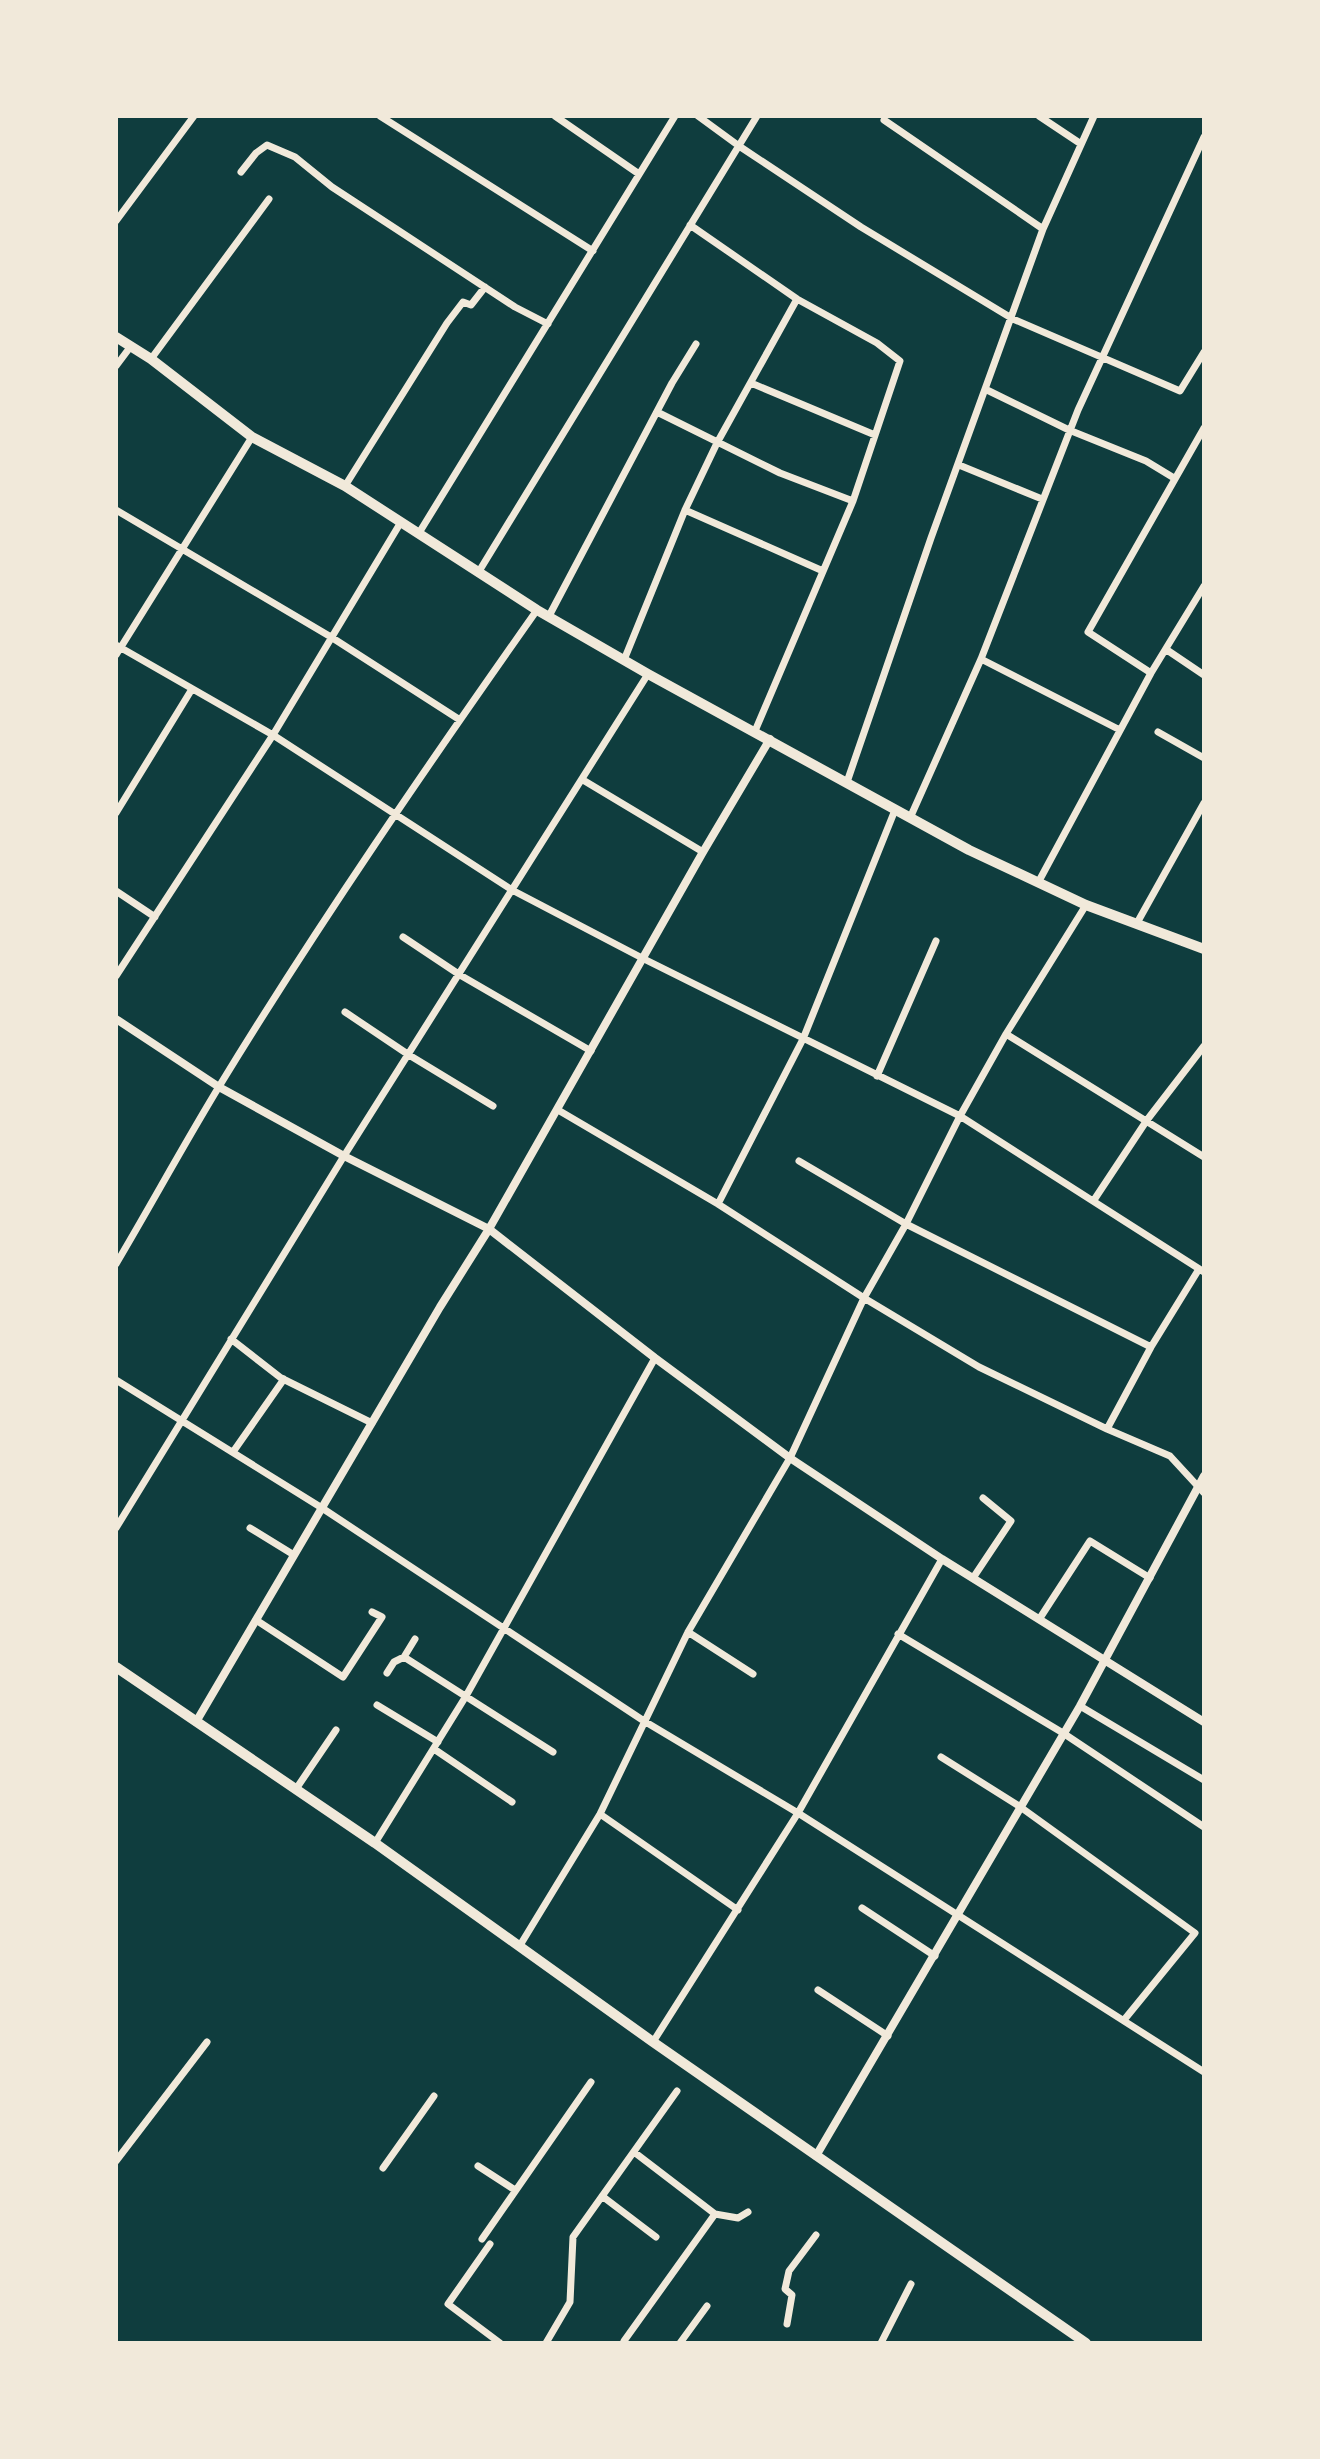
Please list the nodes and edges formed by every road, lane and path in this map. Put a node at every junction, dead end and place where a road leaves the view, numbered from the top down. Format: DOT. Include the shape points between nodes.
graph roads {
  1 [pos="194,116"];
  2 [pos="380,116"];
  3 [pos="555,116"];
  4 [pos="675,116"];
  5 [pos="698,116"];
  6 [pos="757,116"];
  7 [pos="1039,116"];
  8 [pos="1094,116"];
  9 [pos="884,120"];
  10 [pos="1204,137"];
  11 [pos="1081,144"];
  12 [pos="739,146"];
  13 [pos="241,172"];
  14 [pos="639,174"];
  15 [pos="269,199"];
  16 [pos="116,221"];
  17 [pos="690,225"];
  18 [pos="1043,229"];
  19 [pos="593,251"];
  20 [pos="485,287"];
  21 [pos="797,299"];
  22 [pos="1013,319"];
  23 [pos="548,324"];
  24 [pos="116,337"];
  25 [pos="696,344"];
  26 [pos="131,346"];
  27 [pos="1204,352"];
  28 [pos="151,359"];
  29 [pos="1104,359"];
  30 [pos="1201,362"];
  31 [pos="116,366"];
  32 [pos="751,383"];
  33 [pos="987,390"];
  34 [pos="657,412"];
  35 [pos="1204,428"];
  36 [pos="1070,429"];
  37 [pos="875,435"];
  38 [pos="252,437"];
  39 [pos="717,443"];
  40 [pos="959,465"];
  41 [pos="1174,478"];
  42 [pos="345,486"];
  43 [pos="1042,499"];
  44 [pos="853,501"];
  45 [pos="116,510"];
  46 [pos="685,510"];
  47 [pos="401,522"];
  48 [pos="419,533"];
  49 [pos="183,549"];
  50 [pos="823,571"];
  51 [pos="478,573"];
  52 [pos="1204,586"];
  53 [pos="537,610"];
  54 [pos="549,616"];
  55 [pos="331,637"];
  56 [pos="117,650"];
  57 [pos="1167,650"];
  58 [pos="981,659"];
  59 [pos="624,660"];
  60 [pos="1151,673"];
  61 [pos="648,674"];
  62 [pos="1204,675"];
  63 [pos="192,689"];
  64 [pos="460,720"];
  65 [pos="1120,730"];
  66 [pos="755,731"];
  67 [pos="1158,732"];
  68 [pos="273,735"];
  69 [pos="770,739"];
  70 [pos="1204,758"];
  71 [pos="583,780"];
  72 [pos="847,782"];
  73 [pos="1204,803"];
  74 [pos="895,810"];
  75 [pos="116,813"];
  76 [pos="397,813"];
  77 [pos="910,818"];
  78 [pos="703,852"];
  79 [pos="1039,881"];
  80 [pos="512,890"];
  81 [pos="116,891"];
  82 [pos="1086,905"];
  83 [pos="155,917"];
  84 [pos="1137,923"];
  85 [pos="403,937"];
  86 [pos="936,941"];
  87 [pos="1204,949"];
  88 [pos="644,959"];
  89 [pos="460,975"];
  90 [pos="116,976"];
  91 [pos="345,1012"];
  92 [pos="116,1019"];
  93 [pos="1006,1034"];
  94 [pos="803,1039"];
  95 [pos="1204,1046"];
  96 [pos="591,1051"];
  97 [pos="409,1055"];
  98 [pos="877,1076"];
  99 [pos="219,1087"];
  100 [pos="493,1106"];
  101 [pos="558,1110"];
  102 [pos="960,1116"];
  103 [pos="1147,1120"];
  104 [pos="344,1156"];
  105 [pos="1204,1157"];
  106 [pos="799,1161"];
  107 [pos="1094,1200"];
  108 [pos="718,1204"];
  109 [pos="906,1224"];
  110 [pos="489,1229"];
  111 [pos="116,1264"];
  112 [pos="1201,1270"];
  113 [pos="864,1298"];
  114 [pos="231,1339"];
  115 [pos="1151,1347"];
  116 [pos="655,1358"];
  117 [pos="284,1379"];
  118 [pos="116,1380"];
  119 [pos="181,1419"];
  120 [pos="372,1423"];
  121 [pos="1107,1429"];
  122 [pos="233,1452"];
  123 [pos="790,1458"];
  124 [pos="1204,1476"];
  125 [pos="1200,1490"];
  126 [pos="983,1498"];
  127 [pos="322,1508"];
  128 [pos="116,1528"];
  129 [pos="250,1528"];
  130 [pos="294,1555"];
  131 [pos="942,1559"];
  132 [pos="973,1578"];
  133 [pos="1150,1578"];
  134 [pos="372,1612"];
  135 [pos="1040,1618"];
  136 [pos="256,1620"];
  137 [pos="505,1627"];
  138 [pos="688,1632"];
  139 [pos="898,1634"];
  140 [pos="415,1639"];
  141 [pos="404,1657"];
  142 [pos="1104,1662"];
  143 [pos="116,1667"];
  144 [pos="387,1673"];
  145 [pos="753,1674"];
  146 [pos="466,1696"];
  147 [pos="377,1705"];
  148 [pos="1080,1706"];
  149 [pos="644,1721"];
  150 [pos="196,1722"];
  151 [pos="1204,1722"];
  152 [pos="336,1730"];
  153 [pos="1063,1733"];
  154 [pos="436,1746"];
  155 [pos="553,1752"];
  156 [pos="941,1757"];
  157 [pos="1204,1780"];
  158 [pos="296,1789"];
  159 [pos="512,1802"];
  160 [pos="1019,1806"];
  161 [pos="798,1813"];
  162 [pos="600,1814"];
  163 [pos="1204,1827"];
  164 [pos="375,1843"];
  165 [pos="862,1908"];
  166 [pos="738,1910"];
  167 [pos="958,1914"];
  168 [pos="519,1947"];
  169 [pos="935,1956"];
  170 [pos="818,1990"];
  171 [pos="1124,2020"];
  172 [pos="888,2036"];
  173 [pos="207,2042"];
  174 [pos="653,2042"];
  175 [pos="1204,2072"];
  176 [pos="591,2082"];
  177 [pos="677,2091"];
  178 [pos="434,2096"];
  179 [pos="634,2152"];
  180 [pos="816,2156"];
  181 [pos="116,2161"];
  182 [pos="478,2166"];
  183 [pos="383,2168"];
  184 [pos="515,2190"];
  185 [pos="602,2196"];
  186 [pos="748,2212"];
  187 [pos="715,2214"];
  188 [pos="816,2235"];
  189 [pos="656,2237"];
  190 [pos="482,2239"];
  191 [pos="490,2244"];
  192 [pos="911,2284"];
  193 [pos="707,2306"];
  194 [pos="787,2324"];
  195 [pos="624,2341"];
  196 [pos="500,2343"];
  197 [pos="546,2343"];
  198 [pos="680,2343"];
  199 [pos="881,2343"];
  200 [pos="1086,2343"];
  1 -- 16 [label="street"];
  2 -- 19 [label="street"];
  3 -- 14 [label="street"];
  4 -- 14 [label="street"];
  5 -- 12 [label="street"];
  6 -- 12 [label="street"];
  7 -- 11 [label="street"];
  8 -- 11 [label="street"];
  9 -- 18 [label="street"];
  10 -- 29 [label="street"];
  11 -- 18 [label="street"];
  12 -- 17 [label="street"];
  12 -- 22 [label="street"];
  13 -- 20 [label="street" via="267,145 295,157"];
  14 -- 19 [label="street"];
  15 -- 28 [label="street"];
  17 -- 21 [label="street"];
  17 -- 51 [label="street"];
  18 -- 22 [label="street"];
  19 -- 23 [label="street"];
  20 -- 23 [label="street"];
  20 -- 42 [label="street" via="471,305 463,302 447,323"];
  21 -- 32 [label="street"];
  21 -- 37 [label="street" via="900,361"];
  22 -- 29 [label="street"];
  22 -- 33 [label="street"];
  23 -- 48 [label="street"];
  24 -- 26 [label="main road"];
  25 -- 34 [label="street"];
  26 -- 28 [label="main road"];
  26 -- 31 [label="street"];
  27 -- 30 [label="street"];
  28 -- 38 [label="main road"];
  29 -- 30 [label="street" via="1180,391"];
  29 -- 36 [label="street"];
  32 -- 37 [label="street"];
  32 -- 39 [label="street"];
  33 -- 36 [label="street"];
  33 -- 40 [label="street"];
  34 -- 39 [label="street"];
  34 -- 54 [label="street"];
  35 -- 41 [label="street"];
  36 -- 41 [label="street"];
  36 -- 43 [label="street"];
  37 -- 44 [label="street"];
  38 -- 42 [label="main road"];
  38 -- 49 [label="street"];
  39 -- 44 [label="street"];
  39 -- 46 [label="street"];
  40 -- 43 [label="street"];
  40 -- 72 [label="street"];
  41 -- 60 [label="street" via="1088,632"];
  42 -- 47 [label="main road"];
  43 -- 58 [label="street"];
  44 -- 50 [label="street"];
  45 -- 49 [label="street"];
  46 -- 50 [label="street"];
  46 -- 59 [label="street"];
  47 -- 48 [label="main road"];
  47 -- 55 [label="street"];
  48 -- 51 [label="main road"];
  49 -- 55 [label="street"];
  49 -- 56 [label="street"];
  50 -- 66 [label="street"];
  51 -- 53 [label="main road"];
  52 -- 57 [label="street"];
  53 -- 54 [label="main road"];
  53 -- 64 [label="street"];
  54 -- 59 [label="main road"];
  55 -- 64 [label="street"];
  55 -- 68 [label="street"];
  56 -- 63 [label="street"];
  57 -- 60 [label="street"];
  57 -- 62 [label="street"];
  58 -- 65 [label="street"];
  58 -- 77 [label="street"];
  59 -- 61 [label="main road"];
  60 -- 65 [label="street"];
  61 -- 66 [label="main road"];
  61 -- 71 [label="street"];
  63 -- 68 [label="street"];
  63 -- 75 [label="street"];
  64 -- 76 [label="street"];
  65 -- 79 [label="street"];
  66 -- 69 [label="main road"];
  67 -- 70 [label="street"];
  68 -- 76 [label="street"];
  68 -- 83 [label="street"];
  69 -- 72 [label="main road"];
  69 -- 78 [label="street"];
  71 -- 78 [label="street"];
  71 -- 80 [label="street"];
  72 -- 74 [label="main road"];
  73 -- 84 [label="street"];
  74 -- 77 [label="main road"];
  74 -- 94 [label="street"];
  76 -- 80 [label="street"];
  76 -- 99 [label="street"];
  77 -- 79 [label="main road"];
  78 -- 88 [label="street"];
  79 -- 82 [label="main road"];
  80 -- 88 [label="street"];
  80 -- 89 [label="street"];
  81 -- 83 [label="street"];
  82 -- 84 [label="main road"];
  82 -- 93 [label="street"];
  83 -- 90 [label="street"];
  84 -- 87 [label="main road"];
  85 -- 89 [label="street"];
  86 -- 98 [label="street"];
  88 -- 94 [label="street"];
  88 -- 96 [label="street"];
  89 -- 96 [label="street"];
  89 -- 97 [label="street"];
  91 -- 97 [label="street"];
  92 -- 99 [label="street"];
  93 -- 102 [label="street"];
  93 -- 103 [label="street"];
  94 -- 98 [label="street"];
  94 -- 108 [label="street"];
  95 -- 103 [label="street"];
  96 -- 101 [label="street"];
  97 -- 100 [label="street"];
  97 -- 104 [label="street"];
  98 -- 102 [label="street"];
  99 -- 104 [label="street"];
  99 -- 111 [label="street"];
  101 -- 108 [label="street"];
  101 -- 110 [label="street"];
  102 -- 107 [label="street"];
  102 -- 109 [label="street"];
  103 -- 105 [label="street"];
  103 -- 107 [label="street"];
  104 -- 110 [label="street"];
  104 -- 114 [label="street"];
  106 -- 109 [label="street"];
  107 -- 112 [label="street"];
  108 -- 113 [label="street"];
  109 -- 113 [label="street"];
  109 -- 115 [label="street"];
  110 -- 116 [label="street"];
  110 -- 120 [label="street"];
  112 -- 115 [label="street"];
  113 -- 121 [label="street" via="979,1367"];
  113 -- 123 [label="street"];
  114 -- 117 [label="street"];
  114 -- 119 [label="street"];
  115 -- 121 [label="street"];
  116 -- 123 [label="street"];
  116 -- 137 [label="street"];
  117 -- 120 [label="street"];
  117 -- 122 [label="street"];
  118 -- 119 [label="street"];
  119 -- 122 [label="street"];
  119 -- 128 [label="street"];
  120 -- 127 [label="street"];
  121 -- 125 [label="street" via="1170,1456"];
  122 -- 127 [label="street"];
  123 -- 131 [label="street"];
  123 -- 138 [label="street"];
  124 -- 125 [label="street"];
  125 -- 133 [label="street"];
  126 -- 132 [label="street" via="1011,1521"];
  127 -- 130 [label="street"];
  127 -- 137 [label="street"];
  129 -- 130 [label="street"];
  130 -- 136 [label="street"];
  131 -- 132 [label="street"];
  131 -- 139 [label="street"];
  132 -- 135 [label="street"];
  133 -- 135 [label="street" via="1090,1541"];
  133 -- 142 [label="street"];
  134 -- 136 [label="street" via="382,1617 343,1677"];
  135 -- 142 [label="street"];
  136 -- 150 [label="street"];
  137 -- 146 [label="street"];
  137 -- 149 [label="street"];
  138 -- 145 [label="street"];
  138 -- 149 [label="street"];
  139 -- 153 [label="street"];
  139 -- 161 [label="street"];
  140 -- 141 [label="street"];
  141 -- 144 [label="street"];
  141 -- 146 [label="street"];
  142 -- 148 [label="street"];
  142 -- 151 [label="street"];
  143 -- 150 [label="main road"];
  146 -- 154 [label="street"];
  146 -- 155 [label="street"];
  147 -- 154 [label="street"];
  148 -- 153 [label="street"];
  148 -- 157 [label="street"];
  149 -- 161 [label="street"];
  149 -- 162 [label="street"];
  150 -- 158 [label="main road"];
  152 -- 158 [label="street"];
  153 -- 160 [label="street"];
  153 -- 163 [label="street"];
  154 -- 159 [label="street"];
  154 -- 164 [label="street"];
  156 -- 160 [label="street"];
  158 -- 164 [label="main road"];
  160 -- 167 [label="street"];
  160 -- 171 [label="street" via="1195,1933"];
  161 -- 166 [label="street"];
  161 -- 167 [label="street"];
  162 -- 166 [label="street"];
  162 -- 168 [label="street"];
  164 -- 168 [label="main road"];
  165 -- 169 [label="street"];
  166 -- 174 [label="street"];
  167 -- 169 [label="street"];
  167 -- 171 [label="street"];
  168 -- 174 [label="main road"];
  169 -- 172 [label="street"];
  170 -- 172 [label="street"];
  171 -- 175 [label="street"];
  172 -- 180 [label="street"];
  173 -- 181 [label="street"];
  174 -- 180 [label="main road"];
  176 -- 184 [label="street"];
  177 -- 179 [label="street"];
  178 -- 183 [label="street"];
  179 -- 185 [label="street"];
  179 -- 187 [label="street"];
  180 -- 200 [label="main road"];
  182 -- 184 [label="street"];
  184 -- 190 [label="street"];
  185 -- 189 [label="street"];
  185 -- 197 [label="street" via="573,2237 570,2302"];
  186 -- 187 [label="street" via="738,2218"];
  187 -- 195 [label="street"];
  188 -- 194 [label="street" via="789,2271"];
  191 -- 196 [label="street" via="448,2304"];
  192 -- 199 [label="street"];
  193 -- 198 [label="street"];
}
